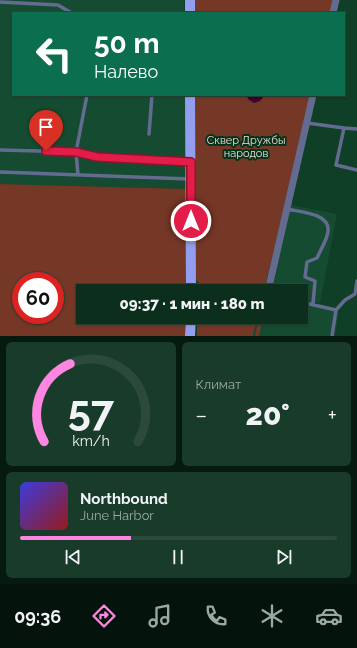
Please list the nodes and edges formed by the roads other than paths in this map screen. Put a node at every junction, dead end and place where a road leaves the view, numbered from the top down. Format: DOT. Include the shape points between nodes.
graph roads {
  1 [pos="190,0"];
  2 [pos="336,0"];
  3 [pos="0,2"];
  4 [pos="70,12"];
  5 [pos="190,12"];
  6 [pos="332,12"];
  7 [pos="87,96"];
  8 [pos="152,96"];
  9 [pos="190,96"];
  10 [pos="313,96"];
  11 [pos="306,123"];
  12 [pos="344,128"];
  13 [pos="357,129"];
  14 [pos="149,134"];
  15 [pos="0,150"];
  16 [pos="76,152"];
  17 [pos="191,162"];
  18 [pos="357,170"];
  19 [pos="0,172"];
  20 [pos="78,175"];
  21 [pos="191,179"];
  22 [pos="286,209"];
  23 [pos="357,281"];
  24 [pos="191,284"];
  25 [pos="270,284"];
  26 [pos="308,303"];
  27 [pos="313,304"];
  28 [pos="336,310"];
  29 [pos="191,324"];
  30 [pos="190,336"];
  31 [pos="332,336"];
  1 -- 5 [label="main road"];
  2 -- 6 [label="street"];
  3 -- 4 [label="lane" via="58,5"];
  7 -- 16 [label="lane"];
  8 -- 14 [label="lane"];
  9 -- 17 [label="main road"];
  10 -- 11 [label="street"];
  11 -- 12 [label="lane"];
  11 -- 22 [label="street"];
  12 -- 13 [label="lane"];
  12 -- 18 [label="lane" via="336,165"];
  15 -- 16 [label="lane"];
  16 -- 17 [label="lane" via="97,157"];
  16 -- 20 [label="lane"];
  17 -- 21 [label="main road"];
  19 -- 20 [label="lane"];
  20 -- 21 [label="lane"];
  21 -- 24 [label="main road"];
  22 -- 25 [label="street"];
  22 -- 27 [label="lane" via="319,216 328,227 317,258 306,262 305,277 315,281"];
  23 -- 28 [label="lane" via="355,294"];
  26 -- 27 [label="lane"];
  27 -- 28 [label="lane"];
  28 -- 31 [label="lane"];
  29 -- 30 [label="main road"];
}
